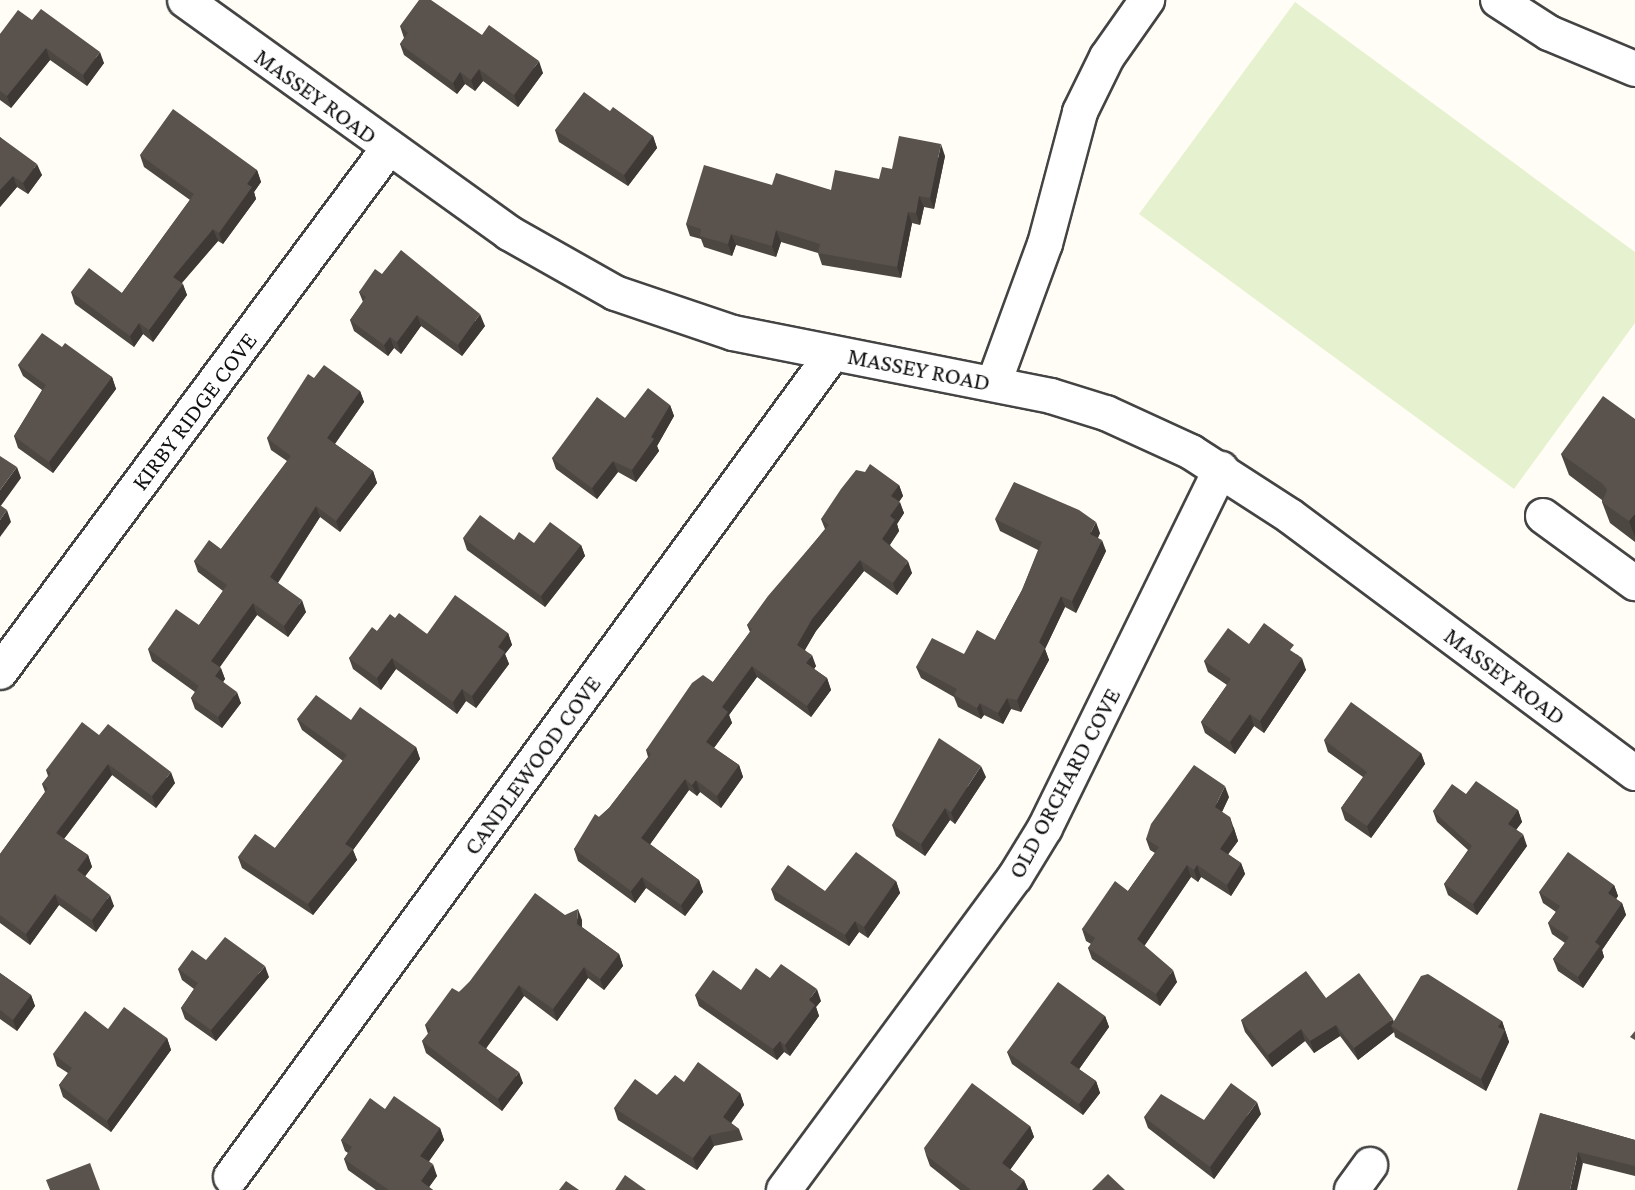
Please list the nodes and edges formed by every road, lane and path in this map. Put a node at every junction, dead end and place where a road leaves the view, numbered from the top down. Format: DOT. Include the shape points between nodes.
graph roads {
  1 [pos="185,0"];
  2 [pos="1147,0"];
  3 [pos="1498,0"];
  4 [pos="1635,69"];
  5 [pos="388,149"];
  6 [pos="833,353"];
  7 [pos="994,383"];
  8 [pos="1221,469"];
  9 [pos="1543,516"];
  10 [pos="1635,583"];
  11 [pos="0,672"];
  12 [pos="1635,773"];
  13 [pos="231,1177"];
  14 [pos="784,1190"];
  1 -- 5 [label="street, MASSEY ROAD"];
  2 -- 7 [label="street" via="1107,57 1080,112 1045,244"];
  3 -- 4 [label="street" via="1549,33"];
  5 -- 6 [label="street, MASSEY ROAD" via="509,233 615,293 733,333"];
  5 -- 11 [label="street, KIRBY RIDGE COVE"];
  6 -- 7 [label="street, MASSEY ROAD"];
  6 -- 13 [label="street, CANDLEWOOD COVE"];
  7 -- 8 [label="street, MASSEY ROAD" via="1106,413"];
  8 -- 12 [label="street, MASSEY ROAD"];
  8 -- 14 [label="street, OLD ORCHARD COVE" via="1045,828 1015,877"];
  9 -- 10 [label="street"];
}
